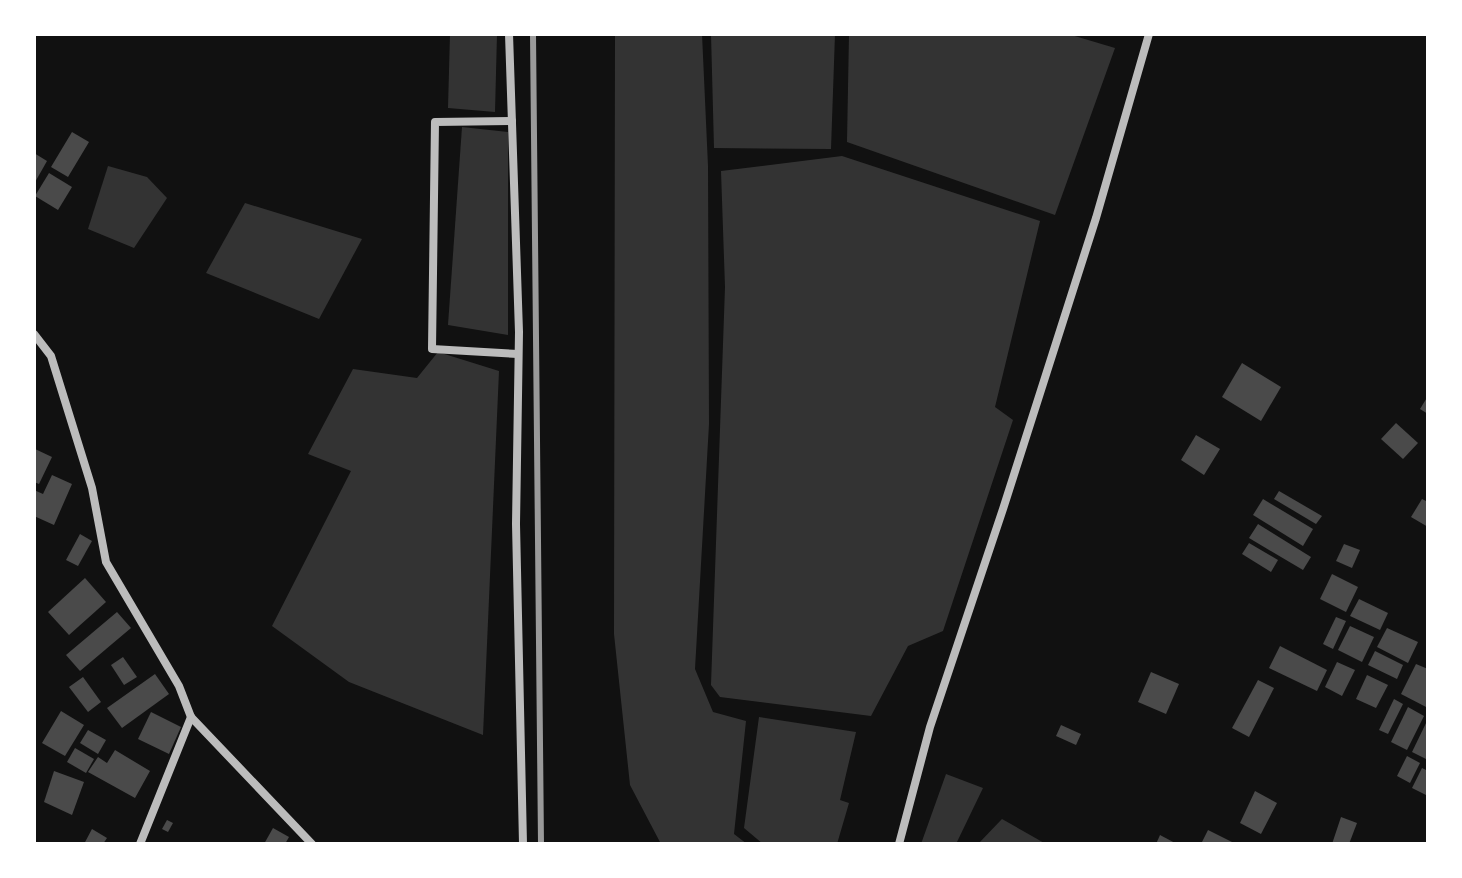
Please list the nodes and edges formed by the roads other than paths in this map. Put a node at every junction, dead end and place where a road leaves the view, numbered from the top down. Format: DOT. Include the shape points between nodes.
graph roads {
  1 [pos="509,34"];
  2 [pos="1149,34"];
  3 [pos="512,121"];
  4 [pos="34,334"];
  5 [pos="518,354"];
  6 [pos="191,717"];
  7 [pos="140,844"];
  8 [pos="312,844"];
  9 [pos="523,844"];
  10 [pos="899,844"];
  1 -- 3 [label="street"];
  2 -- 10 [label="street" via="1092,232 930,727"];
  3 -- 5 [label="street"];
  3 -- 5 [label="street" via="435,122 432,349"];
  4 -- 6 [label="street" via="51,356 92,488 106,562 179,686"];
  5 -- 9 [label="street"];
  6 -- 7 [label="street"];
  6 -- 8 [label="street"];
}
